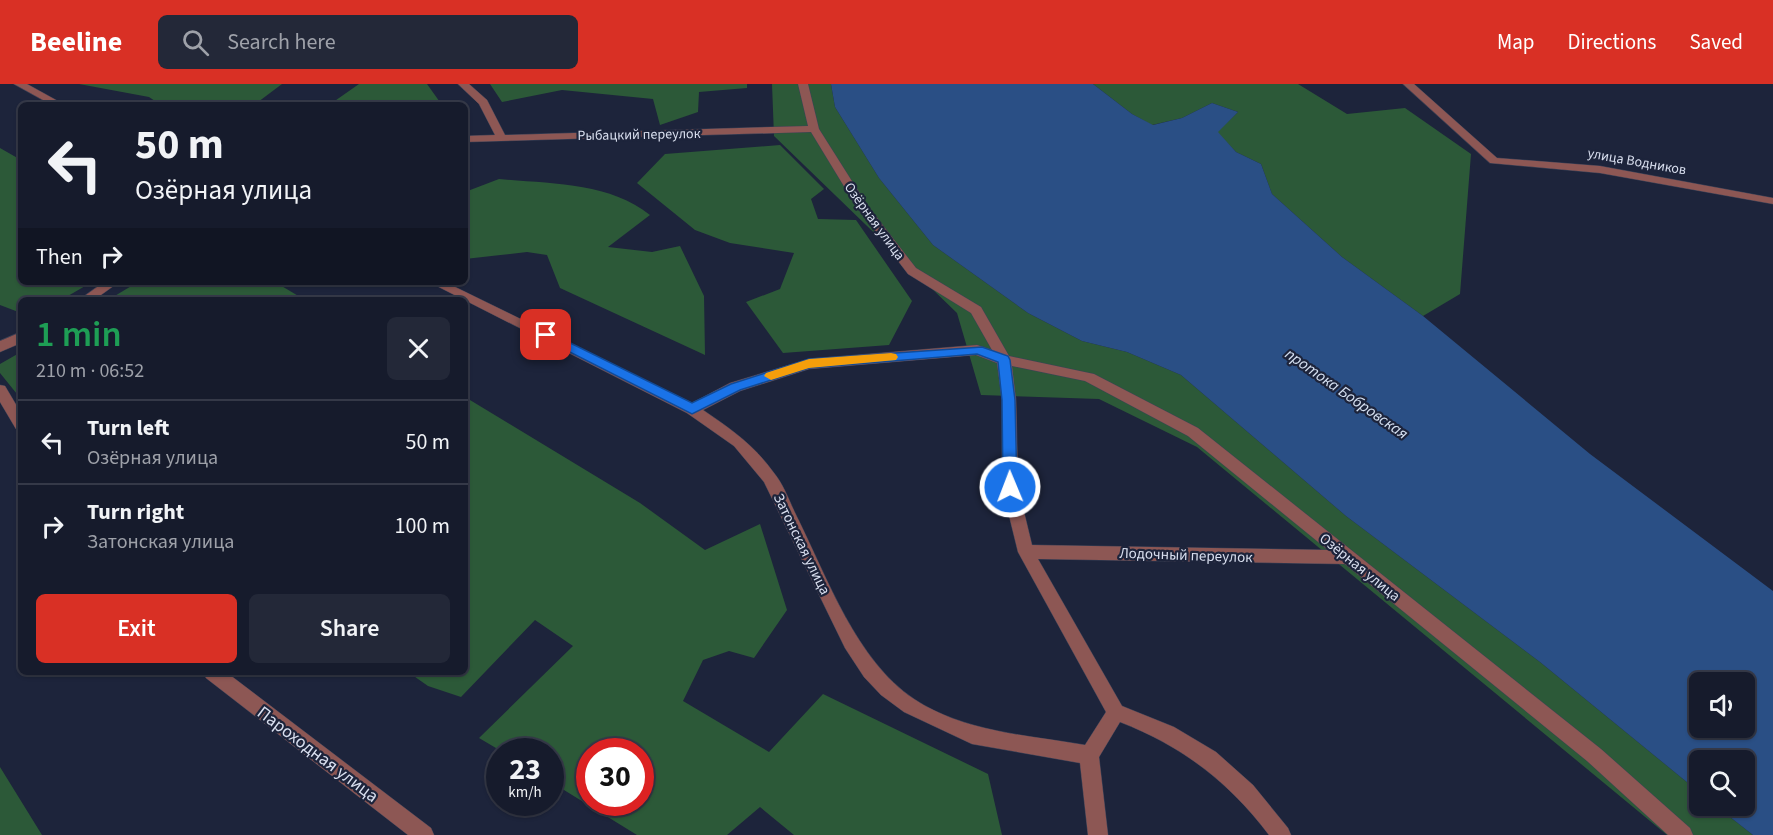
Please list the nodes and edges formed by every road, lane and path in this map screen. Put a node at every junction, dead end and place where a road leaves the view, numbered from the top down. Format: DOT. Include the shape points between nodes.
graph roads {
  1 [pos="19,84"];
  2 [pos="464,84"];
  3 [pos="802,84"];
  4 [pos="1408,84"];
  5 [pos="54,102"];
  6 [pos="814,129"];
  7 [pos="501,137"];
  8 [pos="468,139"];
  9 [pos="1773,201"];
  10 [pos="108,285"];
  11 [pos="441,285"];
  12 [pos="90,297"];
  13 [pos="465,297"];
  14 [pos="468,298"];
  15 [pos="18,338"];
  16 [pos="0,347"];
  17 [pos="1004,360"];
  18 [pos="0,390"];
  19 [pos="692,409"];
  20 [pos="18,420"];
  21 [pos="1026,552"];
  22 [pos="1346,557"];
  23 [pos="216,675"];
  24 [pos="1116,712"];
  25 [pos="1089,755"];
  26 [pos="424,835"];
  27 [pos="1098,835"];
  28 [pos="1281,835"];
  29 [pos="1683,835"];
  1 -- 5 [label="street"];
  2 -- 7 [label="street" via="483,102"];
  3 -- 6 [label="street, Озёрная улица"];
  4 -- 9 [label="street, улица Водников" via="1494,161 1542,161 1593,168"];
  6 -- 7 [label="street, Рыбацкий переулок"];
  6 -- 17 [label="street, Озёрная улица" via="862,206 912,271 976,310"];
  7 -- 8 [label="street, Рыбацкий переулок"];
  10 -- 12 [label="street"];
  11 -- 13 [label="street, Затонская улица"];
  14 -- 19 [label="street, Затонская улица"];
  15 -- 16 [label="street"];
  17 -- 19 [label="street, Озёрная улица" via="977,350 809,364 735,387"];
  17 -- 21 [label="street, Озёрная улица" via="1009,400 1010,487"];
  17 -- 22 [label="street, Озёрная улица" via="1089,377 1193,432"];
  18 -- 20 [label="street"];
  19 -- 25 [label="street, Затонская улица" via="739,442 770,478 851,643 886,689 910,706 972,735"];
  21 -- 22 [label="street, Лодочный переулок"];
  21 -- 24 [label="street, Озёрная улица"];
  22 -- 29 [label="street, Озёрная улица" via="1594,755"];
  23 -- 26 [label="street, Пароходная улица"];
  24 -- 25 [label="street"];
  24 -- 28 [label="street" via="1175,736 1209,756 1239,783"];
  25 -- 27 [label="street"];
}
